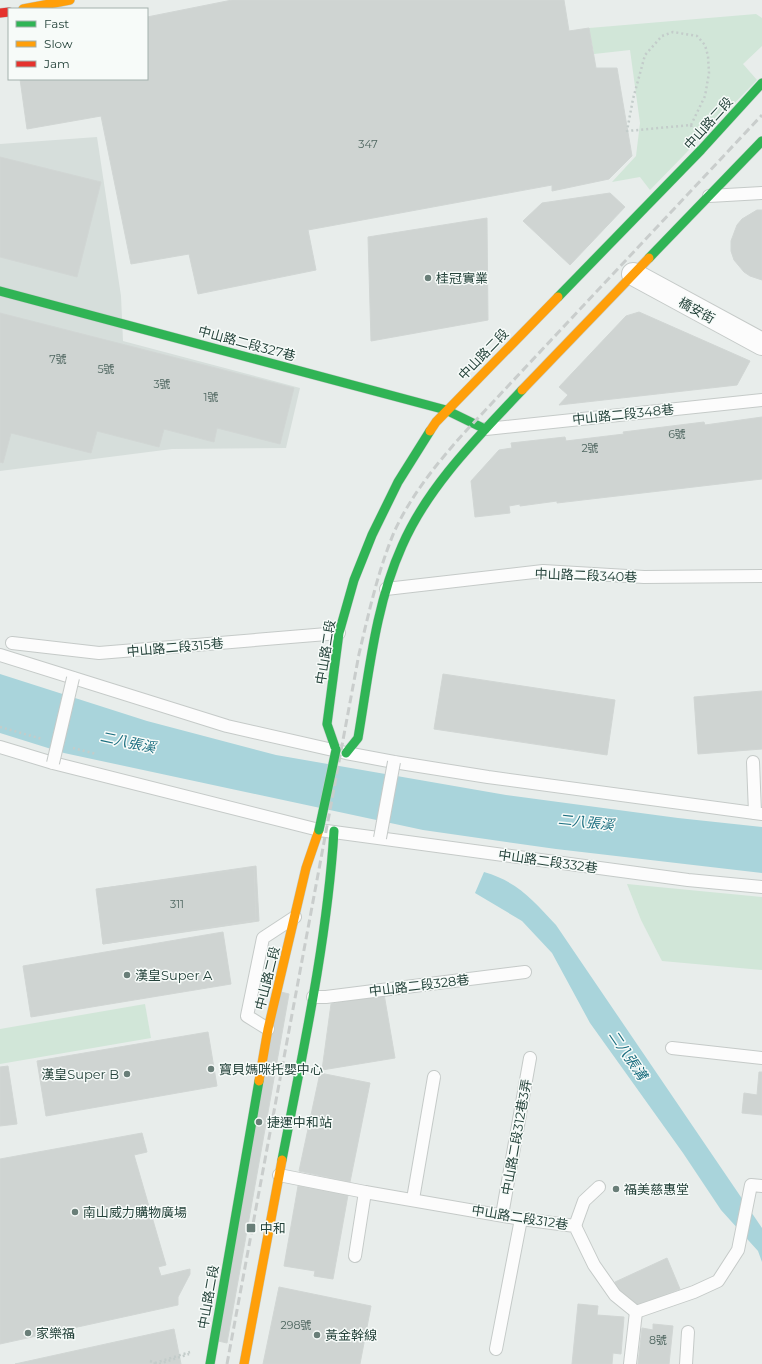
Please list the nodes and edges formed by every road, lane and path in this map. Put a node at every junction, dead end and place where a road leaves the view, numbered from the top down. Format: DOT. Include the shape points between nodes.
graph roads {
  1 [pos="70,0"];
  2 [pos="28,8"];
  3 [pos="762,83"];
  4 [pos="691,125"];
  5 [pos="762,141"];
  6 [pos="701,150"];
  7 [pos="762,193"];
  8 [pos="707,196"];
  9 [pos="633,274"];
  10 [pos="0,291"];
  11 [pos="762,344"];
  12 [pos="762,400"];
  13 [pos="446,410"];
  14 [pos="485,429"];
  15 [pos="762,576"];
  16 [pos="386,589"];
  17 [pos="339,633"];
  18 [pos="12,642"];
  19 [pos="0,655"];
  20 [pos="74,678"];
  21 [pos="0,747"];
  22 [pos="342,754"];
  23 [pos="53,762"];
  24 [pos="394,762"];
  25 [pos="753,762"];
  26 [pos="759,813"];
  27 [pos="335,827"];
  28 [pos="319,830"];
  29 [pos="380,838"];
  30 [pos="762,887"];
  31 [pos="295,917"];
  32 [pos="525,972"];
  33 [pos="312,997"];
  34 [pos="268,1029"];
  35 [pos="672,1048"];
  36 [pos="530,1058"];
  37 [pos="762,1058"];
  38 [pos="434,1077"];
  39 [pos="279,1175"];
  40 [pos="762,1186"];
  41 [pos="599,1187"];
  42 [pos="364,1192"];
  43 [pos="413,1199"];
  44 [pos="502,1215"];
  45 [pos="521,1219"];
  46 [pos="575,1226"];
  47 [pos="355,1256"];
  48 [pos="636,1312"];
  49 [pos="688,1332"];
  50 [pos="496,1349"];
  51 [pos="150,1361"];
  52 [pos="155,1363"];
  53 [pos="159,1364"];
  54 [pos="210,1364"];
  55 [pos="244,1364"];
  56 [pos="630,1364"];
  57 [pos="686,1364"];
  1 -- 2 [label="main road"];
  3 -- 6 [label="main road, 中山路二段"];
  4 -- 4 [label="path" via="705,96 709,73 708,56 705,45 697,36 673,32 662,36 645,55 627,131"];
  4 -- 6 [label="path"];
  5 -- 8 [label="main road, 中山路二段"];
  6 -- 13 [label="main road, 中山路二段"];
  7 -- 8 [label="lane"];
  8 -- 9 [label="main road, 中山路二段"];
  9 -- 11 [label="street, 橋安街"];
  9 -- 14 [label="main road, 中山路二段"];
  10 -- 13 [label="main road, 中山路二段327巷"];
  12 -- 14 [label="lane, 中山路二段348巷"];
  13 -- 14 [label="main road, 中山路二段327巷"];
  13 -- 17 [label="main road, 中山路二段" via="398,482 372,535 354,580"];
  14 -- 16 [label="main road, 中山路二段" via="445,474 421,511 402,546"];
  15 -- 16 [label="lane, 中山路二段340巷" via="644,577 543,571"];
  16 -- 22 [label="main road, 中山路二段" via="358,738"];
  17 -- 18 [label="lane, 中山路二段315巷" via="99,653"];
  17 -- 22 [label="main road, 中山路二段" via="327,724"];
  19 -- 20 [label="lane"];
  20 -- 22 [label="lane" via="227,726"];
  20 -- 23 [label="lane, bridge"];
  21 -- 23 [label="lane, 中山路二段332巷"];
  22 -- 24 [label="lane"];
  22 -- 28 [label="main road, 中山路二段, bridge"];
  23 -- 28 [label="lane, 中山路二段332巷"];
  24 -- 26 [label="lane"];
  24 -- 29 [label="lane, bridge"];
  25 -- 26 [label="lane"];
  27 -- 28 [label="lane, 中山路二段332巷"];
  27 -- 29 [label="lane, 中山路二段332巷"];
  27 -- 33 [label="main road" via="332,881"];
  28 -- 31 [label="main road, 中山路二段" via="306,868"];
  29 -- 30 [label="lane, 中山路二段332巷" via="688,880"];
  31 -- 34 [label="main road, 中山路二段"];
  31 -- 34 [label="lane" via="263,938 247,1016"];
  32 -- 33 [label="lane, 中山路二段328巷" via="326,998"];
  33 -- 39 [label="main road"];
  34 -- 54 [label="main road, 中山路二段"];
  35 -- 37 [label="lane"];
  36 -- 44 [label="lane, 中山路二段312巷3弄"];
  38 -- 43 [label="lane"];
  39 -- 42 [label="lane, 中山路二段312巷"];
  39 -- 55 [label="main road"];
  40 -- 48 [label="lane" via="751,1185 738,1250 718,1281"];
  41 -- 46 [label="lane" via="584,1201"];
  42 -- 43 [label="lane, 中山路二段312巷"];
  42 -- 47 [label="lane"];
  43 -- 44 [label="lane, 中山路二段312巷"];
  44 -- 45 [label="lane, 中山路二段312巷"];
  45 -- 46 [label="lane, 中山路二段312巷"];
  45 -- 50 [label="lane"];
  46 -- 48 [label="lane, 中山路二段312巷" via="594,1265 616,1295"];
  48 -- 56 [label="lane"];
  49 -- 57 [label="lane"];
  51 -- 52 [label="path"];
  52 -- 53 [label="path" via="190,1353"];
}
